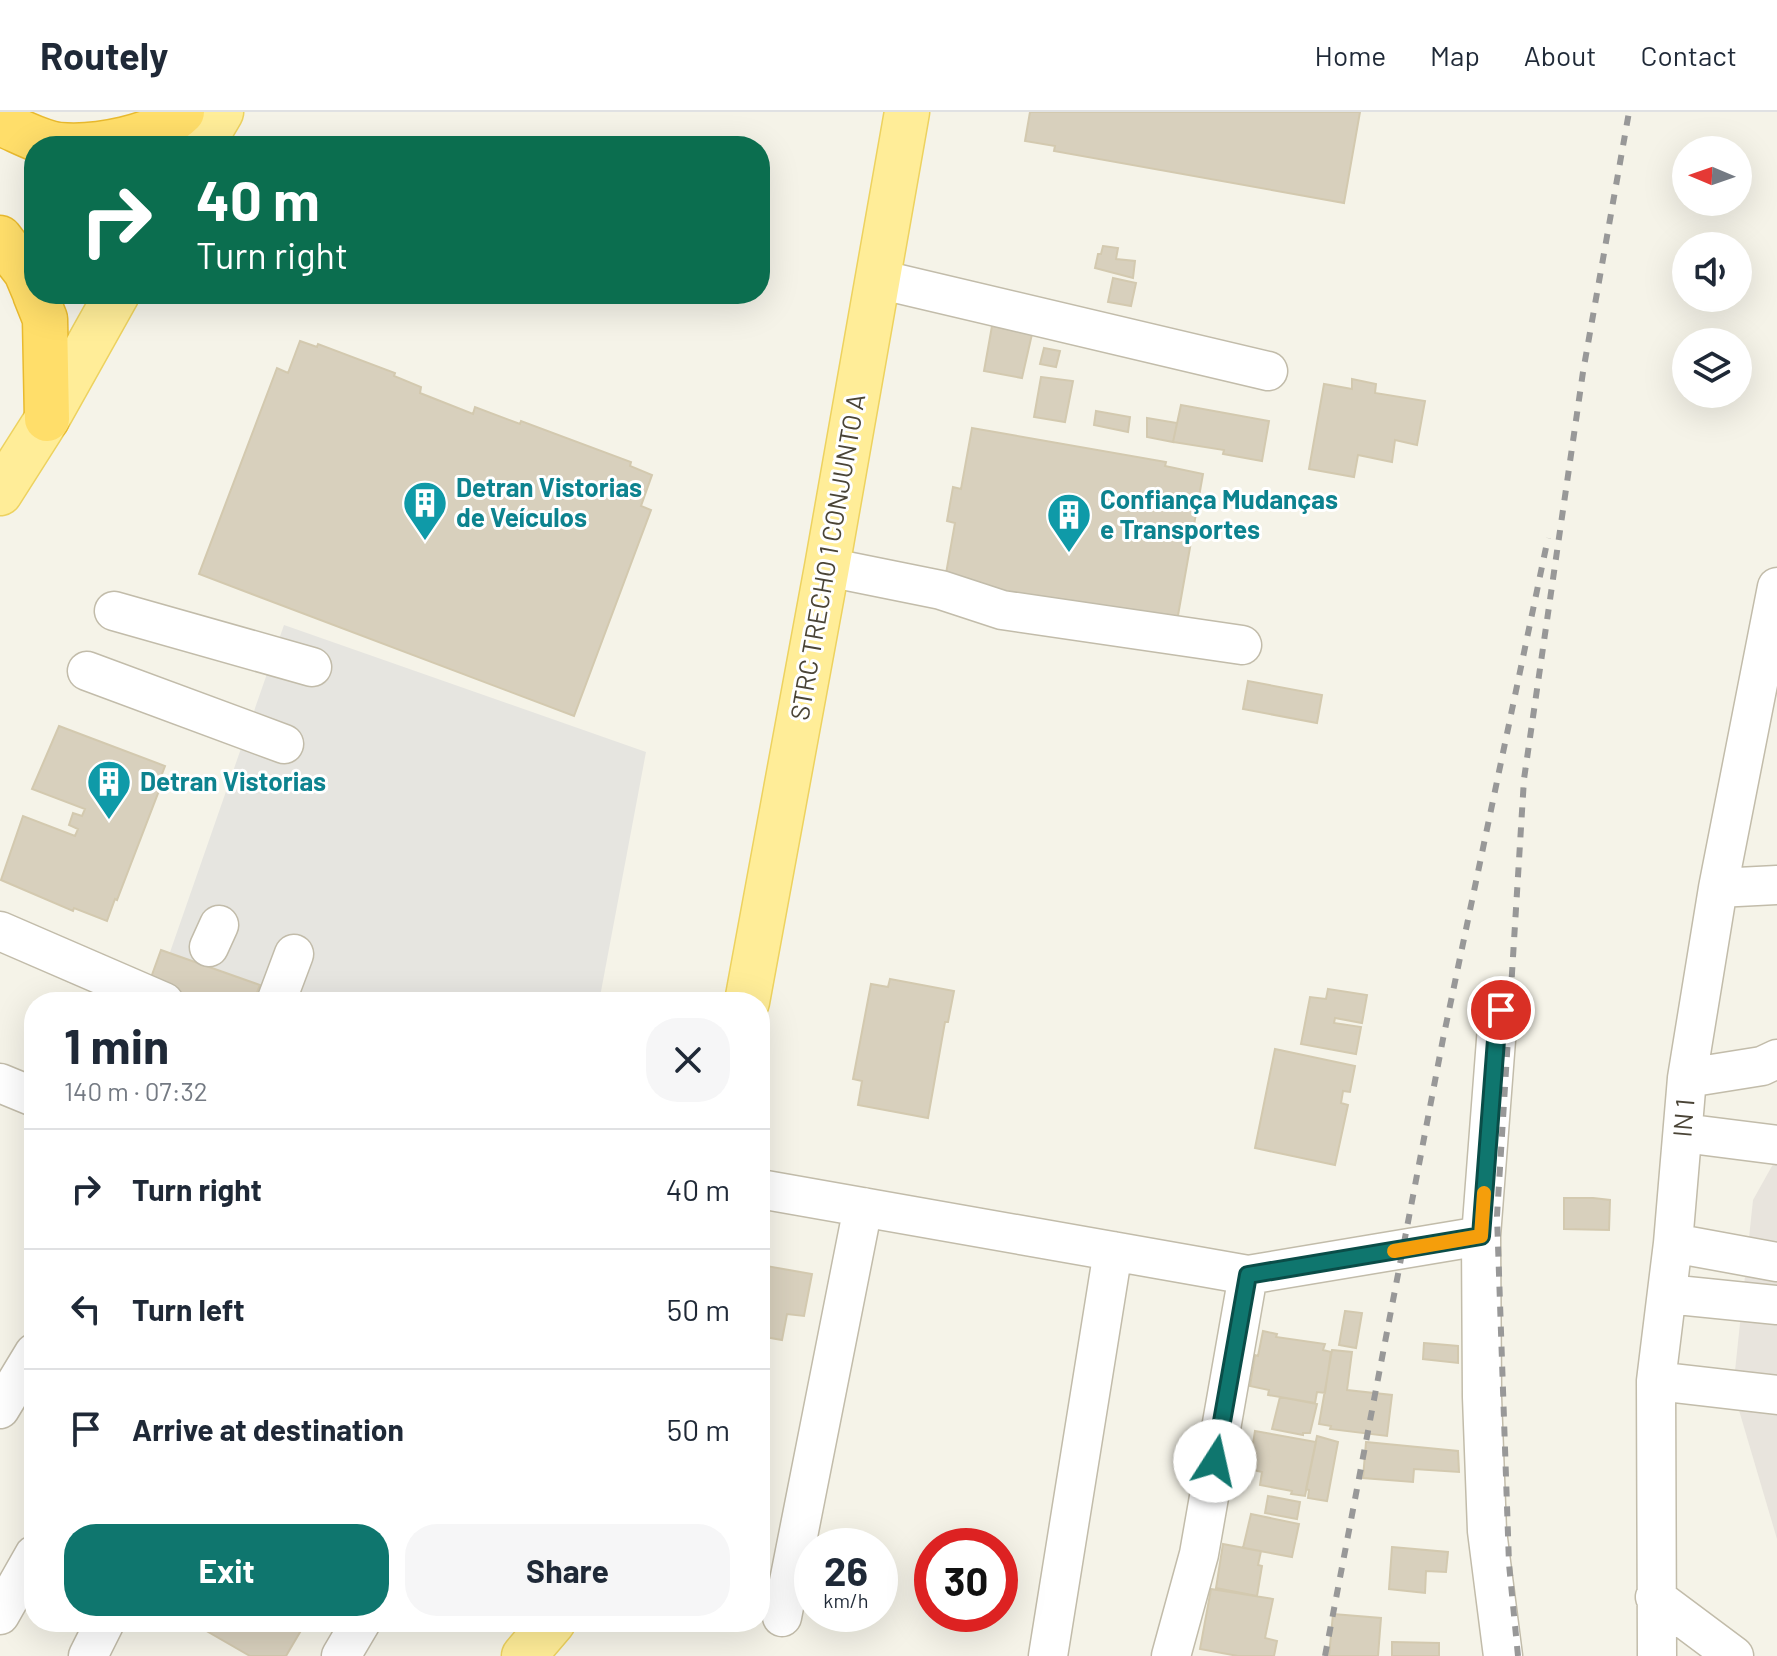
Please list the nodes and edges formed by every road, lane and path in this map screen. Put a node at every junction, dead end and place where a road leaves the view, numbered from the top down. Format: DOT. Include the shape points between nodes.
graph roads {
  1 [pos="182,112"];
  2 [pos="221,112"];
  3 [pos="907,112"];
  4 [pos="0,123"];
  5 [pos="34,136"];
  6 [pos="136,136"];
  7 [pos="207,136"];
  8 [pos="0,238"];
  9 [pos="24,269"];
  10 [pos="878,279"];
  11 [pos="39,304"];
  12 [pos="111,304"];
  13 [pos="1268,371"];
  14 [pos="47,419"];
  15 [pos="0,493"];
  16 [pos="827,567"];
  17 [pos="1777,587"];
  18 [pos="114,611"];
  19 [pos="1242,645"];
  20 [pos="312,667"];
  21 [pos="87,671"];
  22 [pos="284,744"];
  23 [pos="1777,885"];
  24 [pos="1718,888"];
  25 [pos="0,931"];
  26 [pos="294,954"];
  27 [pos="141,992"];
  28 [pos="280,992"];
  29 [pos="749,992"];
  30 [pos="1501,1010"];
  31 [pos="1777,1059"];
  32 [pos="1687,1078"];
  33 [pos="0,1083"];
  34 [pos="24,1093"];
  35 [pos="1683,1133"];
  36 [pos="1777,1145"];
  37 [pos="770,1191"];
  38 [pos="863,1207"];
  39 [pos="1481,1236"];
  40 [pos="1673,1243"];
  41 [pos="1113,1251"];
  42 [pos="1777,1262"];
  43 [pos="1248,1275"];
  44 [pos="1667,1294"];
  45 [pos="1777,1305"];
  46 [pos="24,1369"];
  47 [pos="1656,1381"];
  48 [pos="1777,1395"];
  49 [pos="0,1409"];
  50 [pos="24,1573"];
  51 [pos="1655,1597"];
  52 [pos="0,1615"];
  53 [pos="782,1617"];
  54 [pos="100,1632"];
  55 [pos="355,1632"];
  56 [pos="544,1632"];
  57 [pos="88,1656"];
  58 [pos="341,1656"];
  59 [pos="524,1656"];
  60 [pos="1048,1656"];
  61 [pos="1171,1656"];
  62 [pos="1503,1656"];
  63 [pos="1657,1656"];
  64 [pos="1734,1656"];
  1 -- 6 [label="highway"];
  2 -- 7 [label="main road"];
  3 -- 10 [label="main road, STRC TRECHO 1 CONJUNTO A"];
  4 -- 5 [label="highway"];
  8 -- 9 [label="highway"];
  10 -- 13 [label="street"];
  10 -- 16 [label="main road, STRC TRECHO 1 CONJUNTO A"];
  11 -- 14 [label="highway" via="45,319"];
  12 -- 14 [label="main road"];
  14 -- 15 [label="main road"];
  16 -- 19 [label="street" via="941,590 1002,610"];
  16 -- 29 [label="main road, STRC TRECHO 1 CONJUNTO A"];
  17 -- 24 [label="street, IN 1"];
  18 -- 20 [label="street"];
  21 -- 22 [label="street"];
  23 -- 24 [label="street"];
  24 -- 32 [label="street, IN 1"];
  25 -- 27 [label="street"];
  26 -- 28 [label="street"];
  30 -- 39 [label="street"];
  31 -- 32 [label="street"];
  32 -- 35 [label="street, IN 1"];
  33 -- 34 [label="street"];
  35 -- 36 [label="street"];
  35 -- 40 [label="street, IN 1"];
  37 -- 38 [label="street"];
  38 -- 41 [label="street"];
  38 -- 53 [label="street"];
  39 -- 43 [label="street"];
  39 -- 62 [label="street" via="1487,1531"];
  40 -- 42 [label="street"];
  40 -- 44 [label="street, IN 1"];
  41 -- 43 [label="street"];
  41 -- 60 [label="street"];
  43 -- 61 [label="street" via="1199,1554"];
  44 -- 45 [label="street"];
  44 -- 47 [label="street, IN 1"];
  46 -- 49 [label="street"];
  47 -- 48 [label="street"];
  47 -- 51 [label="street, IN 1"];
  50 -- 52 [label="street"];
  51 -- 63 [label="street, IN 1"];
  51 -- 64 [label="street"];
  54 -- 57 [label="street"];
  55 -- 58 [label="street"];
  56 -- 59 [label="main road"];
}
